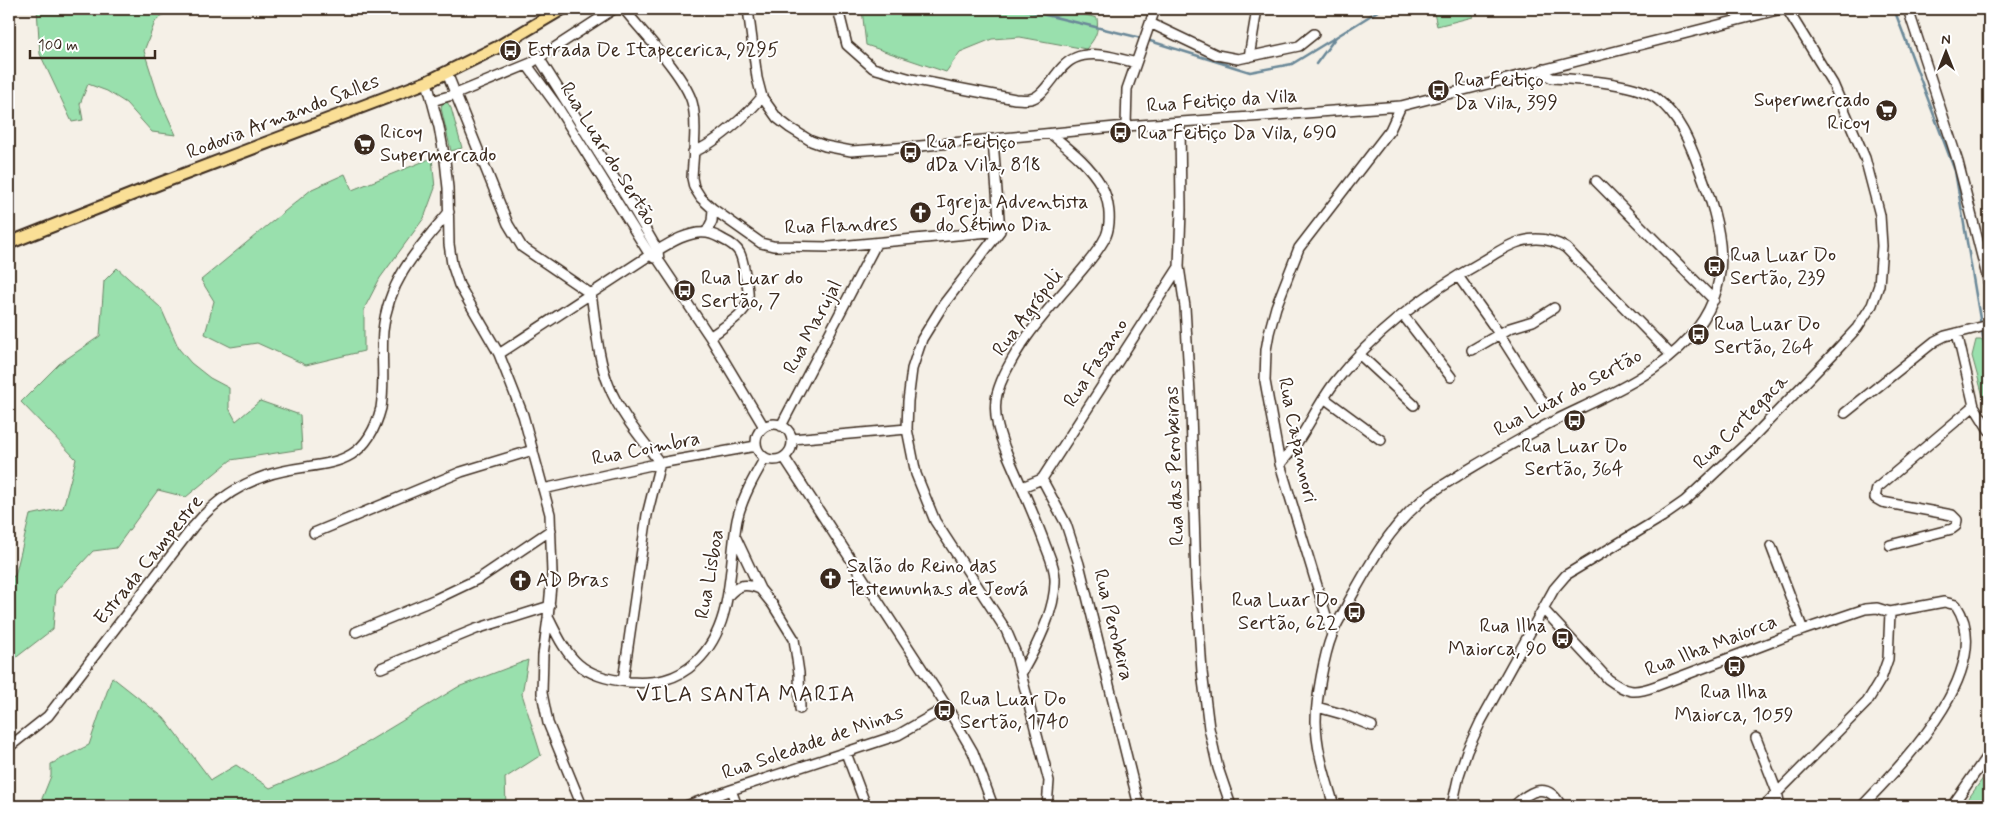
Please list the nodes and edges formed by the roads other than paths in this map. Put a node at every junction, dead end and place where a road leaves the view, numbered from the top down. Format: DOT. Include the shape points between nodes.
graph roads {
  1 [pos="562,9"];
  2 [pos="614,9"];
  3 [pos="624,9"];
  4 [pos="748,9"];
  5 [pos="838,9"];
  6 [pos="1155,9"];
  7 [pos="1257,9"];
  8 [pos="1781,9"];
  9 [pos="1787,9"];
  10 [pos="1908,9"];
  11 [pos="1150,23"];
  12 [pos="1314,34"];
  13 [pos="1249,57"];
  14 [pos="539,58"];
  15 [pos="1136,63"];
  16 [pos="527,65"];
  17 [pos="447,73"];
  18 [pos="1546,73"];
  19 [pos="427,82"];
  20 [pos="456,94"];
  21 [pos="762,97"];
  22 [pos="432,101"];
  23 [pos="1401,106"];
  24 [pos="578,120"];
  25 [pos="1180,122"];
  26 [pos="570,126"];
  27 [pos="1126,126"];
  28 [pos="1051,134"];
  29 [pos="993,140"];
  30 [pos="693,152"];
  31 [pos="1596,181"];
  32 [pos="713,209"];
  33 [pos="449,212"];
  34 [pos="1000,231"];
  35 [pos="743,232"];
  36 [pos="706,233"];
  37 [pos="9,243"];
  38 [pos="876,244"];
  39 [pos="737,247"];
  40 [pos="654,253"];
  41 [pos="1179,267"];
  42 [pos="1458,276"];
  43 [pos="1989,284"];
  44 [pos="591,294"];
  45 [pos="1714,300"];
  46 [pos="1554,308"];
  47 [pos="1402,315"];
  48 [pos="1989,326"];
  49 [pos="1957,333"];
  50 [pos="1500,334"];
  51 [pos="710,338"];
  52 [pos="1472,350"];
  53 [pos="499,354"];
  54 [pos="1360,354"];
  55 [pos="1672,355"];
  56 [pos="1450,377"];
  57 [pos="1324,398"];
  58 [pos="1542,401"];
  59 [pos="1414,406"];
  60 [pos="1974,406"];
  61 [pos="1845,412"];
  62 [pos="781,426"];
  63 [pos="764,427"];
  64 [pos="907,429"];
  65 [pos="1989,430"];
  66 [pos="792,439"];
  67 [pos="1381,440"];
  68 [pos="756,446"];
  69 [pos="533,450"];
  70 [pos="784,457"];
  71 [pos="765,458"];
  72 [pos="660,463"];
  73 [pos="1280,464"];
  74 [pos="1042,478"];
  75 [pos="1022,487"];
  76 [pos="544,489"];
  77 [pos="551,530"];
  78 [pos="314,533"];
  79 [pos="736,538"];
  80 [pos="1890,545"];
  81 [pos="1771,546"];
  82 [pos="760,589"];
  83 [pos="727,598"];
  84 [pos="550,606"];
  85 [pos="1544,610"];
  86 [pos="1890,612"];
  87 [pos="548,618"];
  88 [pos="1803,630"];
  89 [pos="356,632"];
  90 [pos="1332,635"];
  91 [pos="382,668"];
  92 [pos="1021,674"];
  93 [pos="623,681"];
  94 [pos="947,707"];
  95 [pos="1317,707"];
  96 [pos="800,709"];
  97 [pos="1372,726"];
  98 [pos="1756,738"];
  99 [pos="9,747"];
  100 [pos="846,753"];
  101 [pos="1989,753"];
  102 [pos="731,790"];
  103 [pos="1777,792"];
  104 [pos="1989,800"];
  105 [pos="582,806"];
  106 [pos="686,806"];
  107 [pos="737,806"];
  108 [pos="866,806"];
  109 [pos="993,806"];
  110 [pos="1047,806"];
  111 [pos="1139,806"];
  112 [pos="1231,806"];
  113 [pos="1334,806"];
  114 [pos="1452,806"];
  115 [pos="1514,806"];
  116 [pos="1561,806"];
  117 [pos="1764,806"];
  118 [pos="1780,806"];
  119 [pos="1862,806"];
  120 [pos="1952,806"];
  121 [pos="1985,806"];
  1 -- 17 [label="main road, Rodovia Armando Salles"];
  2 -- 14 [label="street"];
  3 -- 30 [label="street, Rua Flandres" via="681,79 687,91 694,113"];
  4 -- 21 [label="street, Rua Feitiço da Vila"];
  5 -- 15 [label="street" via="847,45 873,68 911,79 1015,99 1038,96 1074,58 1096,55"];
  6 -- 11 [label="street"];
  7 -- 13 [label="street"];
  8 -- 18 [label="street"];
  9 -- 85 [label="street, Rua Cortegaca" via="1833,84 1864,158 1880,215 1882,246 1879,286 1872,305 1832,355 1699,488 1662,517 1566,575 1554,589"];
  10 -- 43 [label="street" via="1955,154"];
  11 -- 13 [label="street" via="1217,55 1238,59"];
  11 -- 15 [label="street"];
  12 -- 13 [label="street" via="1300,46"];
  14 -- 16 [label="street"];
  14 -- 24 [label="street, Rua Luar do Sertão"];
  15 -- 27 [label="street" via="1128,89"];
  16 -- 20 [label="street"];
  16 -- 26 [label="street, Rua Luar do Sertão"];
  17 -- 19 [label="main road, Rodovia Armando Salles"];
  17 -- 20 [label="street"];
  18 -- 23 [label="street, Rua Feitiço da Vila" via="1514,77"];
  18 -- 45 [label="street, Rua Luar do Sertão" via="1640,90 1656,98 1672,113 1694,155 1714,207 1720,252"];
  19 -- 22 [label="street"];
  19 -- 37 [label="main road, Rodovia Armando Salles"];
  20 -- 22 [label="street"];
  20 -- 44 [label="street" via="508,224 522,247"];
  21 -- 29 [label="street, Rua Feitiço da Vila" via="777,118 790,128 825,146 851,151"];
  21 -- 30 [label="street" via="727,129"];
  22 -- 33 [label="street" via="445,160"];
  23 -- 25 [label="street, Rua Feitiço da Vila"];
  23 -- 73 [label="street, Rua Capannori" via="1390,130 1299,248 1279,300 1268,333 1264,376"];
  24 -- 26 [label="street"];
  24 -- 40 [label="street, Rua Luar do Sertão" via="634,208"];
  25 -- 27 [label="street, Rua Feitiço da Vila"];
  25 -- 41 [label="street, Rua das Perobeiras"];
  26 -- 40 [label="street, Rua Luar do Sertão"];
  27 -- 28 [label="street, Rua Feitiço da Vila"];
  28 -- 29 [label="street, Rua Feitiço da Vila"];
  28 -- 75 [label="street, Rua Agrópoli" via="1085,163 1102,186 1110,224 1096,254 1021,346 996,396 997,424"];
  29 -- 34 [label="street"];
  30 -- 32 [label="street, Rua Flandres" via="694,187"];
  31 -- 45 [label="street"];
  32 -- 35 [label="street, Rua Flandres"];
  32 -- 36 [label="street"];
  33 -- 53 [label="street" via="450,250 459,285"];
  33 -- 99 [label="street, Estrada Campestre" via="410,258 395,285 383,331 381,408 368,439 344,459 265,476 219,501 193,527 48,716"];
  34 -- 38 [label="street, Rua Flandres"];
  34 -- 64 [label="street" via="942,305 922,339 912,369"];
  35 -- 38 [label="street, Rua Flandres" via="773,246 829,248"];
  35 -- 39 [label="street"];
  36 -- 39 [label="street"];
  36 -- 40 [label="street" via="687,236"];
  38 -- 62 [label="street, Rua Marujal"];
  39 -- 51 [label="street" via="743,261 748,302"];
  40 -- 44 [label="street"];
  40 -- 51 [label="street, Rua Luar do Sertão"];
  41 -- 74 [label="street, Rua Fasano"];
  41 -- 112 [label="street, Rua das Perobeiras" via="1191,411 1202,672 1209,728"];
  42 -- 47 [label="street"];
  42 -- 50 [label="street"];
  42 -- 55 [label="street" via="1522,240 1559,244"];
  44 -- 53 [label="street"];
  44 -- 72 [label="street" via="602,368 609,386 615,400"];
  45 -- 55 [label="street, Rua Luar do Sertão" via="1694,332"];
  46 -- 50 [label="street" via="1533,321"];
  47 -- 54 [label="street"];
  47 -- 56 [label="street"];
  48 -- 49 [label="street"];
  49 -- 60 [label="street"];
  49 -- 61 [label="street" via="1935,340"];
  50 -- 52 [label="street"];
  50 -- 58 [label="street"];
  51 -- 63 [label="street, Rua Luar do Sertão"];
  53 -- 69 [label="street"];
  54 -- 57 [label="street"];
  54 -- 59 [label="street"];
  55 -- 90 [label="street, Rua Luar do Sertão" via="1634,382 1504,448 1420,502 1387,538 1369,564"];
  57 -- 67 [label="street"];
  57 -- 73 [label="street"];
  60 -- 65 [label="street"];
  60 -- 80 [label="street" via="1875,491 1875,498 1882,502 1952,515 1957,520 1956,526"];
  62 -- 63 [label="street" via="772,424"];
  62 -- 66 [label="street"];
  63 -- 68 [label="street" via="756,439"];
  64 -- 66 [label="street"];
  64 -- 92 [label="street" via="916,474 931,514 1006,630"];
  66 -- 70 [label="street"];
  68 -- 71 [label="street"];
  68 -- 72 [label="street, Rua Coimbra"];
  69 -- 76 [label="street"];
  69 -- 78 [label="street" via="461,472"];
  70 -- 71 [label="street" via="775,460"];
  70 -- 94 [label="street"];
  71 -- 79 [label="street, Rua Lisboa" via="745,496"];
  72 -- 76 [label="street, Rua Coimbra"];
  72 -- 93 [label="street" via="647,515"];
  73 -- 90 [label="street, Rua Capannori"];
  74 -- 75 [label="street"];
  74 -- 111 [label="street, Rua Perobeira" via="1066,524 1079,564"];
  75 -- 92 [label="street, Rua Agrópoli" via="1054,567 1055,579 1053,602"];
  76 -- 77 [label="street"];
  77 -- 84 [label="street"];
  77 -- 89 [label="street" via="480,578"];
  79 -- 82 [label="street"];
  79 -- 83 [label="street, Rua Lisboa"];
  81 -- 88 [label="street"];
  82 -- 83 [label="street" via="750,585 736,587"];
  82 -- 96 [label="street" via="794,639"];
  83 -- 93 [label="street, Rua Lisboa" via="718,632 708,649 690,667 660,681"];
  84 -- 87 [label="street"];
  84 -- 91 [label="street" via="476,629"];
  85 -- 88 [label="street, Rua Ilha Maiorca" via="1608,679 1619,688 1632,692 1656,686"];
  85 -- 114 [label="street, Rua Cortegaca" via="1481,721 1458,775"];
  86 -- 88 [label="street, Rua Ilha Maiorca" via="1864,609"];
  86 -- 103 [label="street" via="1888,659 1867,702"];
  86 -- 119 [label="street, Rua Ilha Maiorca" via="1951,602 1960,611 1965,626 1966,650 1946,704 1925,735"];
  87 -- 93 [label="street, Rua Lisboa" via="563,646 582,668 597,676"];
  87 -- 105 [label="street" via="541,681 544,708"];
  90 -- 95 [label="street, Rua Luar do Sertão"];
  92 -- 110 [label="street" via="1049,781"];
  94 -- 100 [label="street, Rua Soledade de Minas" via="898,735"];
  94 -- 109 [label="street" via="973,752"];
  95 -- 97 [label="street"];
  95 -- 113 [label="street, Rua Luar do Sertão" via="1317,743"];
  98 -- 103 [label="street"];
  100 -- 102 [label="street, Rua Soledade de Minas"];
  100 -- 108 [label="street"];
  101 -- 120 [label="street"];
  102 -- 106 [label="street, Rua Soledade de Minas"];
  102 -- 107 [label="street"];
  103 -- 117 [label="street"];
  103 -- 118 [label="street"];
  104 -- 121 [label="street"];
  115 -- 116 [label="street" via="1522,798 1542,790 1550,793"];
}
